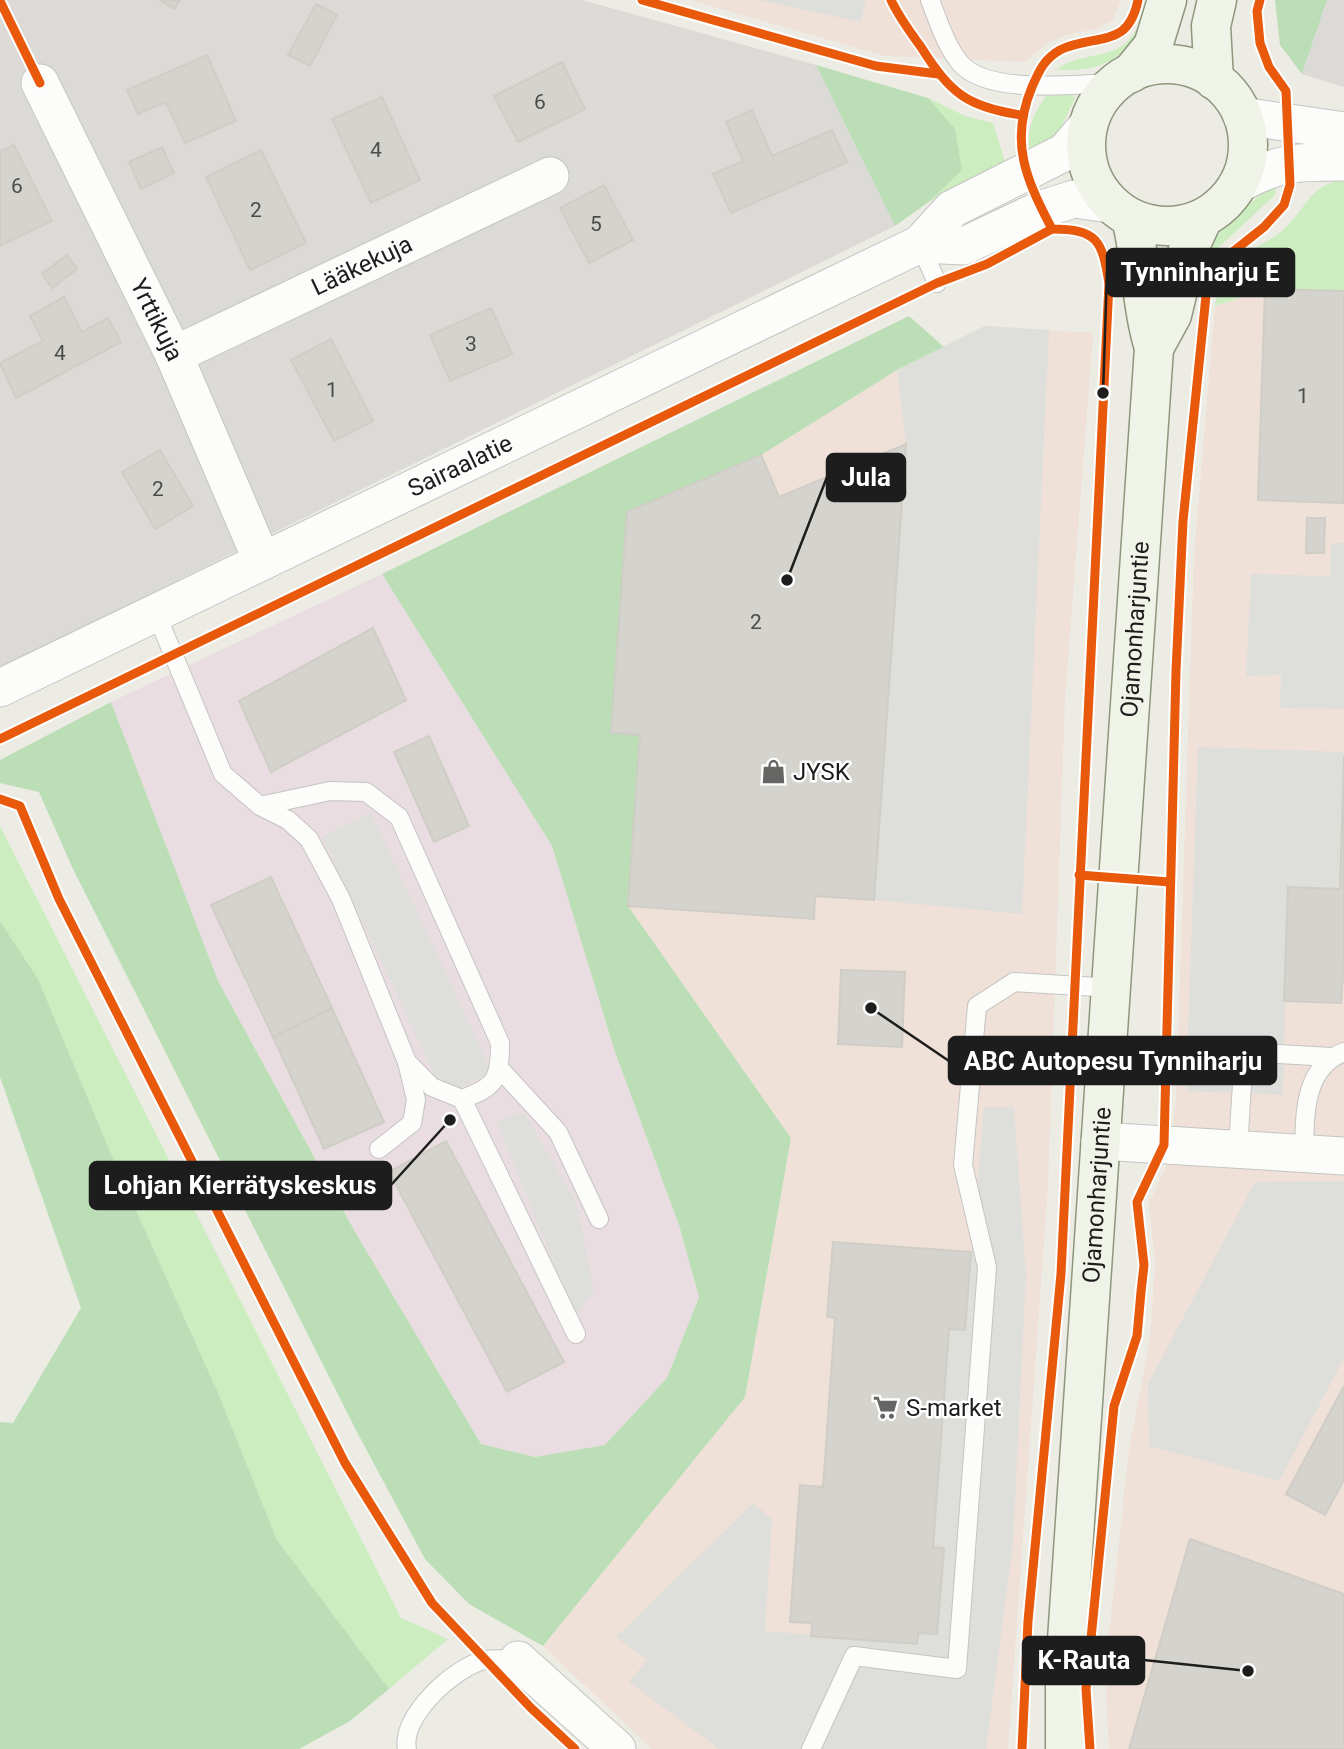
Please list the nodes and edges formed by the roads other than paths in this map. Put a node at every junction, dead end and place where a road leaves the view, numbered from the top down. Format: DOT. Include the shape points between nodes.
graph roads {
  1 [pos="930,0"];
  2 [pos="1167,0"];
  3 [pos="1217,0"];
  4 [pos="1123,78"];
  5 [pos="1214,80"];
  6 [pos="40,83"];
  7 [pos="1242,116"];
  8 [pos="1088,125"];
  9 [pos="1344,131"];
  10 [pos="1344,162"];
  11 [pos="550,176"];
  12 [pos="1237,185"];
  13 [pos="1121,211"];
  14 [pos="1203,218"];
  15 [pos="920,244"];
  16 [pos="937,283"];
  17 [pos="1154,348"];
  18 [pos="174,355"];
  19 [pos="262,561"];
  20 [pos="156,612"];
  21 [pos="0,688"];
  22 [pos="260,806"];
  23 [pos="1113,988"];
  24 [pos="1337,1055"];
  25 [pos="407,1062"];
  26 [pos="500,1069"];
  27 [pos="462,1099"];
  28 [pos="1100,1141"];
  29 [pos="1238,1148"];
  30 [pos="379,1149"];
  31 [pos="1304,1153"];
  32 [pos="1344,1156"];
  33 [pos="599,1219"];
  34 [pos="576,1334"];
  35 [pos="518,1660"];
  36 [pos="407,1749"];
  37 [pos="617,1749"];
  38 [pos="811,1749"];
  39 [pos="1065,1749"];
  1 -- 4 [label="lane" via="961,64 984,79 1033,85"];
  2 -- 4 [label="main road" via="1153,46"];
  3 -- 5 [label="main road" via="1211,26"];
  4 -- 5 [label="main road" via="1151,66 1171,65 1194,69"];
  4 -- 8 [label="main road" via="1097,102"];
  5 -- 7 [label="main road" via="1231,96"];
  6 -- 18 [label="street, Yrttikuja"];
  7 -- 9 [label="street"];
  7 -- 12 [label="main road" via="1248,138 1246,163"];
  8 -- 13 [label="main road" via="1088,168 1097,187"];
  8 -- 15 [label="street, Sairaalatie" via="1065,152 952,209"];
  10 -- 12 [label="street" via="1290,162"];
  11 -- 18 [label="street, Lääkekuja"];
  12 -- 14 [label="main road" via="1223,204"];
  13 -- 14 [label="main road" via="1156,226 1180,226"];
  13 -- 15 [label="street, Sairaalatie" via="1074,199 964,246"];
  13 -- 17 [label="main road, Ojamonharjuntie" via="1144,284 1144,315"];
  14 -- 17 [label="main road, Ojamonharjuntie" via="1187,253 1172,315"];
  15 -- 16 [label="lane"];
  15 -- 19 [label="street, Sairaalatie"];
  17 -- 23 [label="main road, Ojamonharjuntie"];
  18 -- 19 [label="street, Yrttikuja"];
  19 -- 20 [label="street, Sairaalatie"];
  20 -- 21 [label="street, Sairaalatie"];
  20 -- 22 [label="lane" via="223,774"];
  22 -- 25 [label="lane" via="288,820 309,839 341,899"];
  22 -- 26 [label="lane" via="330,791 366,792 399,817 500,1043"];
  23 -- 28 [label="main road, Ojamonharjuntie"];
  23 -- 38 [label="lane" via="1014,982 977,1006 963,1165 987,1267 957,1670 854,1656"];
  24 -- 29 [label="lane" via="1244,1052"];
  24 -- 31 [label="lane" via="1311,1082"];
  25 -- 27 [label="lane" via="432,1087"];
  25 -- 30 [label="lane" via="416,1100 412,1123"];
  26 -- 27 [label="lane" via="488,1090"];
  26 -- 33 [label="lane" via="558,1132"];
  27 -- 34 [label="lane"];
  28 -- 29 [label="street"];
  28 -- 39 [label="main road, Ojamonharjuntie" via="1065,1670"];
  29 -- 31 [label="street"];
  31 -- 32 [label="street"];
  35 -- 36 [label="lane" via="484,1660 441,1684 413,1718"];
  35 -- 37 [label="street"];
}
